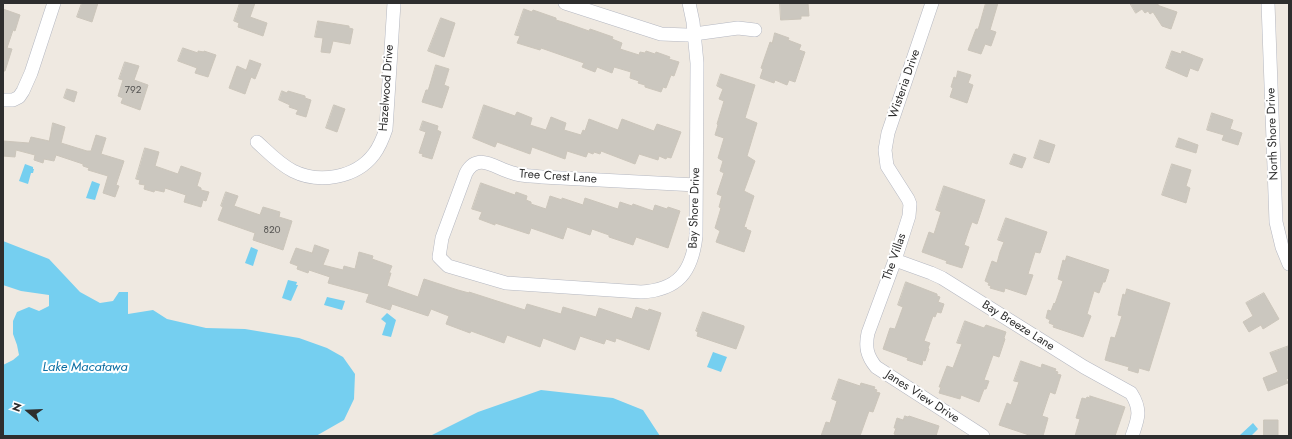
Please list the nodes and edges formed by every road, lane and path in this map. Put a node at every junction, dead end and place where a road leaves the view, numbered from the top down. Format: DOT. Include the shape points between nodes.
graph roads {
  1 [pos="54,3"];
  2 [pos="565,3"];
  3 [pos="690,3"];
  4 [pos="932,3"];
  5 [pos="1268,3"];
  6 [pos="390,4"];
  7 [pos="755,30"];
  8 [pos="694,34"];
  9 [pos="3,100"];
  10 [pos="257,142"];
  11 [pos="887,166"];
  12 [pos="696,185"];
  13 [pos="439,257"];
  14 [pos="895,260"];
  15 [pos="1289,264"];
  16 [pos="866,351"];
  17 [pos="983,436"];
  18 [pos="1132,436"];
  1 -- 9 [label="street" via="23,91 13,100"];
  2 -- 8 [label="street" via="661,34"];
  3 -- 8 [label="street, Bay Shore Drive"];
  4 -- 11 [label="street, Wisteria Drive" via="888,133 885,150"];
  5 -- 15 [label="street, North Shore Drive" via="1276,222"];
  6 -- 10 [label="street, Hazelwood Drive" via="386,129 381,145 374,155 359,168 326,178 293,171"];
  7 -- 8 [label="street" via="738,28"];
  8 -- 12 [label="street, Bay Shore Drive"];
  11 -- 14 [label="street, The Villas" via="906,193 910,204 909,216"];
  12 -- 13 [label="street, Tree Crest Lane" via="536,176 511,173 487,163 474,163 466,173 442,238"];
  12 -- 13 [label="street, Bay Shore Drive" via="696,236 692,257 689,266 680,277 662,289 641,292 506,283 448,266"];
  14 -- 16 [label="street, The Villas" via="868,333"];
  14 -- 18 [label="street, Bay Breeze Lane" via="942,278 1131,393 1138,407 1138,418"];
  16 -- 17 [label="street, Janes View Drive" via="876,367"];
}
